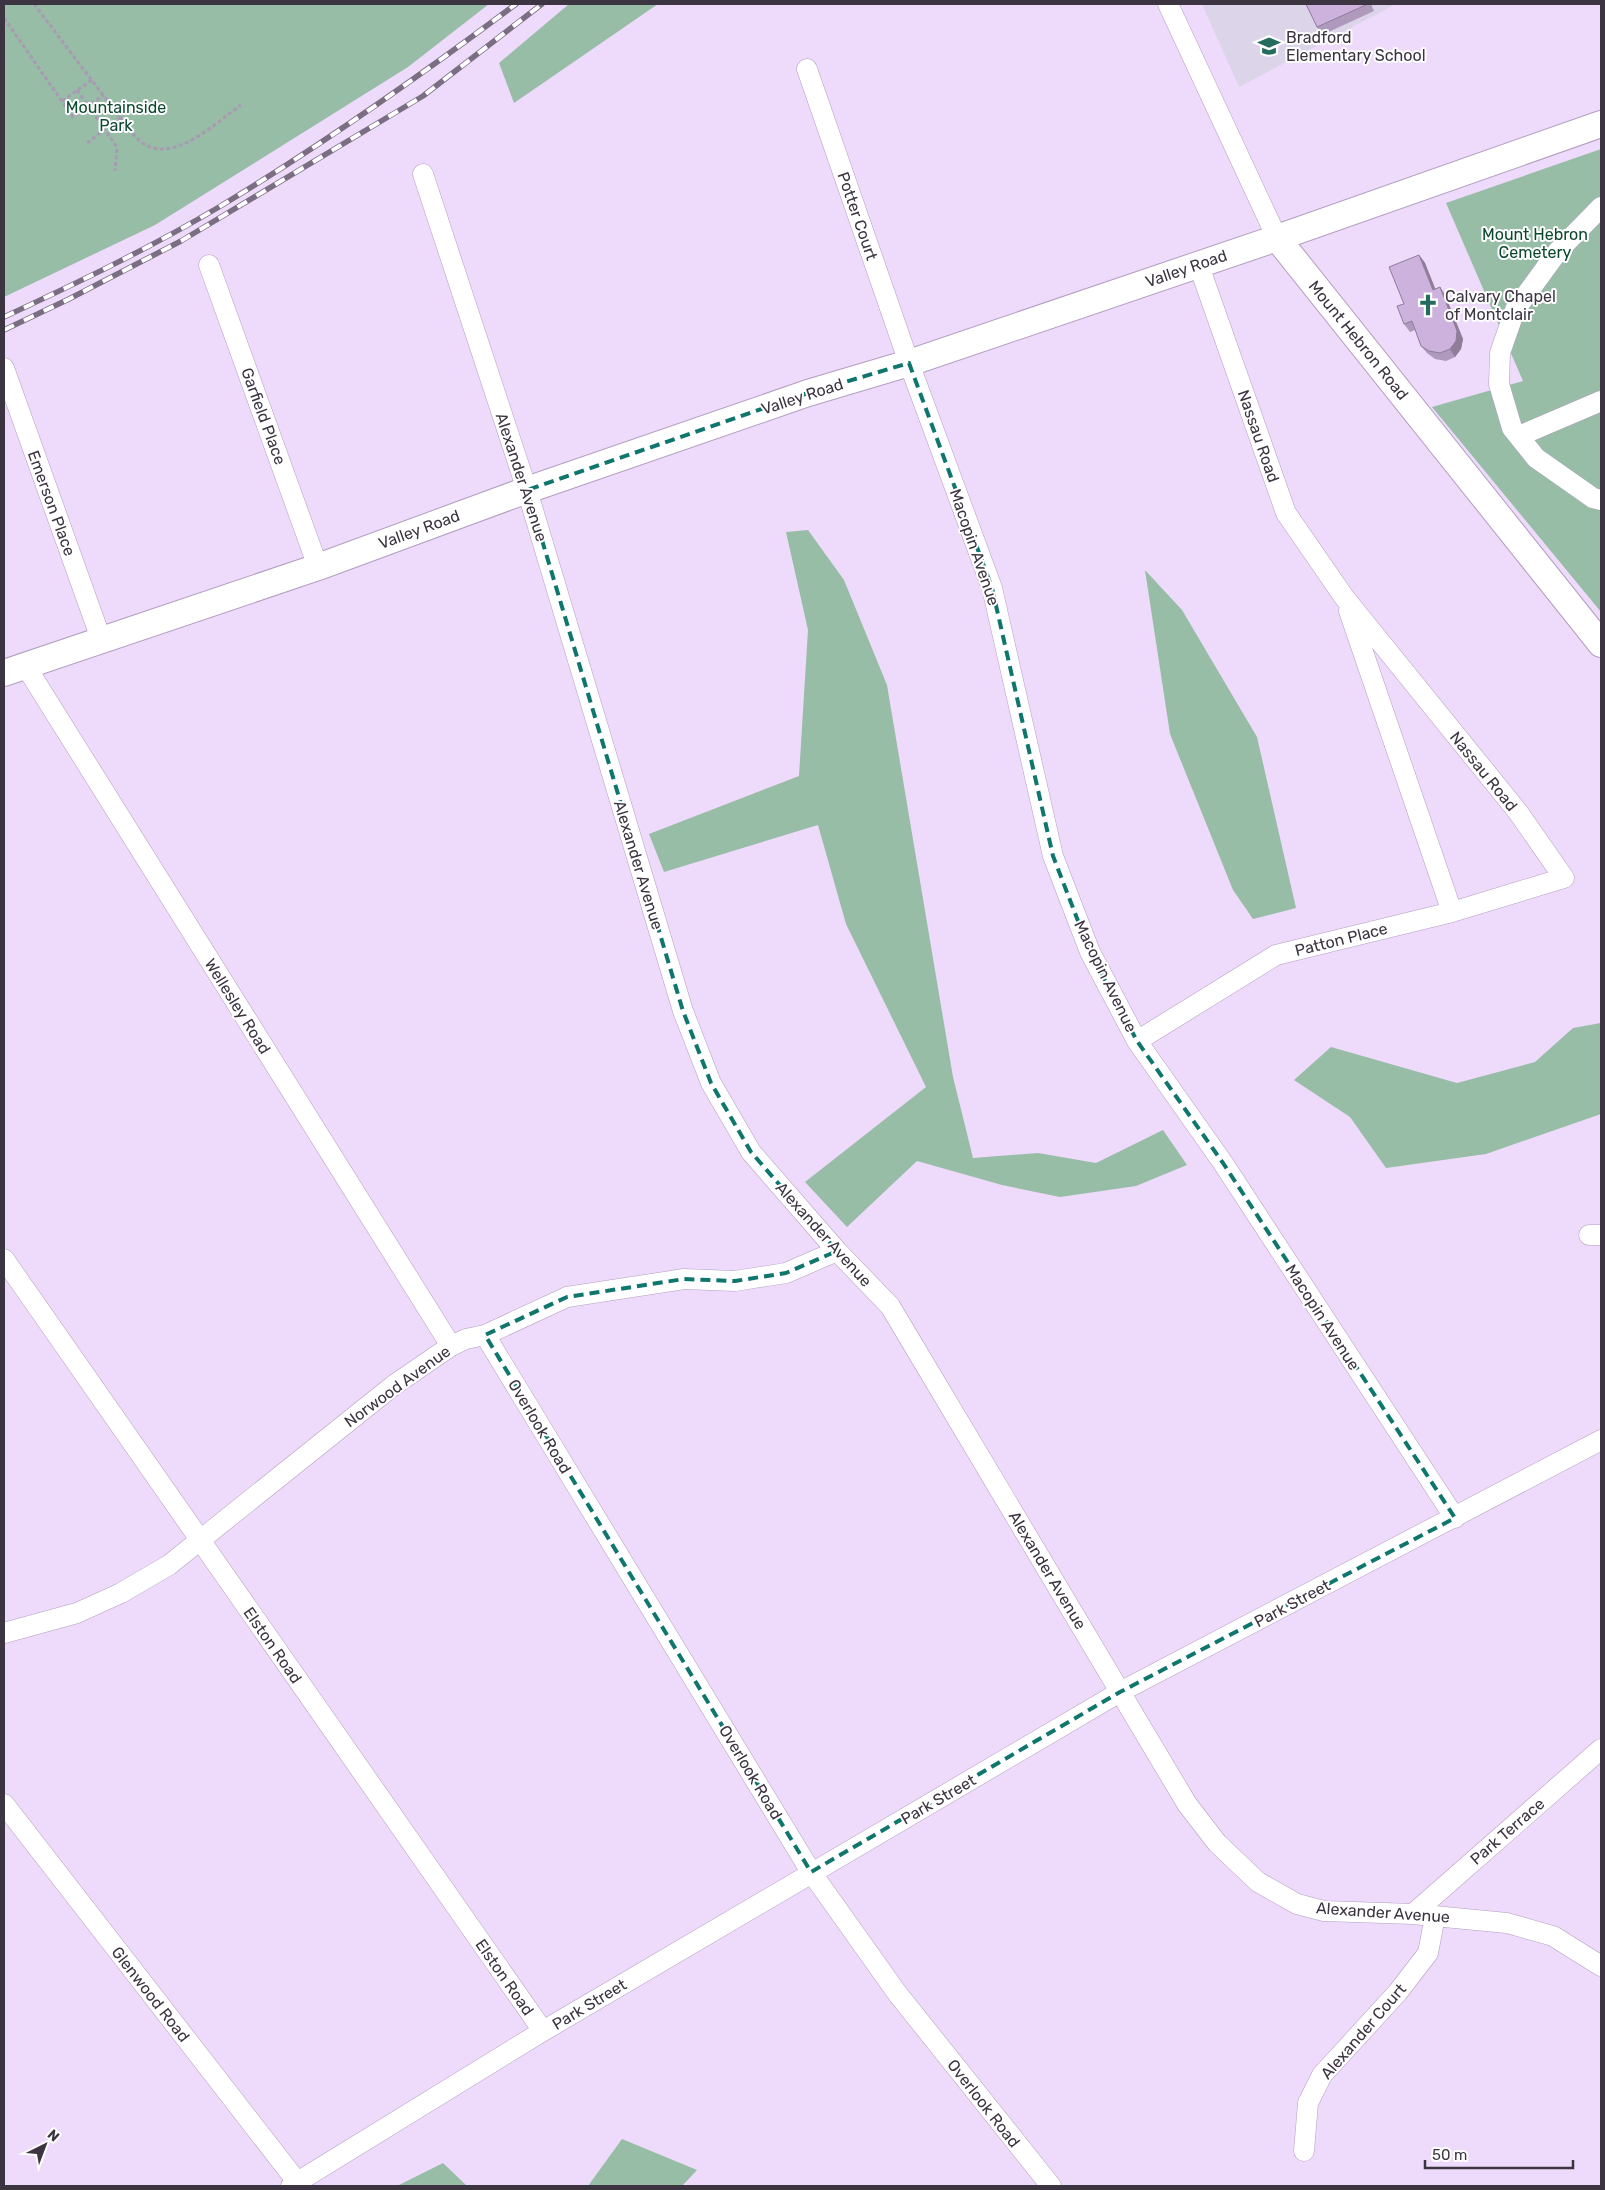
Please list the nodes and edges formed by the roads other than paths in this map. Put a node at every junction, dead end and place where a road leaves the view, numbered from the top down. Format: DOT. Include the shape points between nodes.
graph roads {
  1 [pos="1168,4"];
  2 [pos="807,68"];
  3 [pos="1601,124"];
  4 [pos="422,174"];
  5 [pos="1601,207"];
  6 [pos="1277,238"];
  7 [pos="1198,263"];
  8 [pos="209,265"];
  9 [pos="909,363"];
  10 [pos="4,368"];
  11 [pos="1601,401"];
  12 [pos="1519,436"];
  13 [pos="527,490"];
  14 [pos="1601,500"];
  15 [pos="318,567"];
  16 [pos="1344,597"];
  17 [pos="100,639"];
  18 [pos="1601,644"];
  19 [pos="14,669"];
  20 [pos="1564,878"];
  21 [pos="1452,912"];
  22 [pos="1137,1041"];
  23 [pos="836,1251"];
  24 [pos="4,1259"];
  25 [pos="485,1335"];
  26 [pos="451,1346"];
  27 [pos="1601,1440"];
  28 [pos="1455,1518"];
  29 [pos="199,1540"];
  30 [pos="4,1633"];
  31 [pos="1120,1692"];
  32 [pos="1601,1749"];
  33 [pos="4,1804"];
  34 [pos="811,1872"];
  35 [pos="1413,1914"];
  36 [pos="1435,1916"];
  37 [pos="1601,1966"];
  38 [pos="543,2031"];
  39 [pos="1304,2151"];
  40 [pos="295,2184"];
  41 [pos="1051,2186"];
  1 -- 6 [label="street, Mount Hebron Road"];
  2 -- 9 [label="street, Potter Court"];
  3 -- 6 [label="main road, Valley Road"];
  4 -- 13 [label="street, Alexander Avenue"];
  5 -- 12 [label="street" via="1558,250 1515,310 1500,353 1499,384 1512,428"];
  6 -- 7 [label="main road, Valley Road"];
  6 -- 18 [label="main road, Mount Hebron Road"];
  7 -- 9 [label="main road, Valley Road"];
  7 -- 16 [label="street, Nassau Road" via="1286,513"];
  8 -- 15 [label="street, Garfield Place"];
  9 -- 13 [label="main road, Valley Road" via="808,393"];
  9 -- 22 [label="street, Macopin Avenue" via="992,588 1053,856 1090,952"];
  10 -- 17 [label="street, Emerson Place"];
  11 -- 12 [label="street"];
  12 -- 14 [label="street" via="1536,458 1593,498"];
  13 -- 15 [label="main road, Valley Road"];
  13 -- 23 [label="street, Alexander Avenue" via="683,1012 711,1083 752,1152"];
  15 -- 17 [label="main road, Valley Road"];
  16 -- 20 [label="street, Nassau Road" via="1518,812"];
  16 -- 21 [label="street, Nassau Road"];
  17 -- 19 [label="main road, Valley Road"];
  19 -- 26 [label="street, Wellesley Road"];
  20 -- 21 [label="street, Patton Place"];
  21 -- 22 [label="street, Patton Place" via="1276,955"];
  22 -- 28 [label="street, Macopin Avenue" via="1223,1163"];
  23 -- 25 [label="street, Norwood Avenue" via="786,1273 735,1281 684,1279 567,1296"];
  23 -- 31 [label="street, Alexander Avenue" via="890,1306"];
  24 -- 29 [label="street, Elston Road"];
  25 -- 26 [label="street, Norwood Avenue"];
  25 -- 34 [label="street, Overlook Road"];
  26 -- 29 [label="street, Norwood Avenue" via="394,1385"];
  27 -- 28 [label="street, Park Street"];
  28 -- 31 [label="street, Park Street"];
  29 -- 30 [label="street, Norwood Avenue" via="169,1565 122,1593 77,1613"];
  29 -- 38 [label="street, Elston Road"];
  31 -- 34 [label="street, Park Street"];
  31 -- 35 [label="street, Alexander Avenue" via="1187,1804 1217,1843 1258,1882 1297,1904 1324,1910"];
  32 -- 35 [label="street, Park Terrace"];
  33 -- 40 [label="street, Glenwood Road"];
  34 -- 38 [label="street, Park Street"];
  34 -- 41 [label="street, Overlook Road" via="897,1993"];
  35 -- 36 [label="street, Alexander Avenue"];
  36 -- 37 [label="street, Alexander Avenue" via="1507,1923 1553,1936"];
  36 -- 39 [label="street, Alexander Court" via="1428,1953 1398,1992 1322,2075 1308,2103"];
  38 -- 40 [label="street, Park Street"];
}
